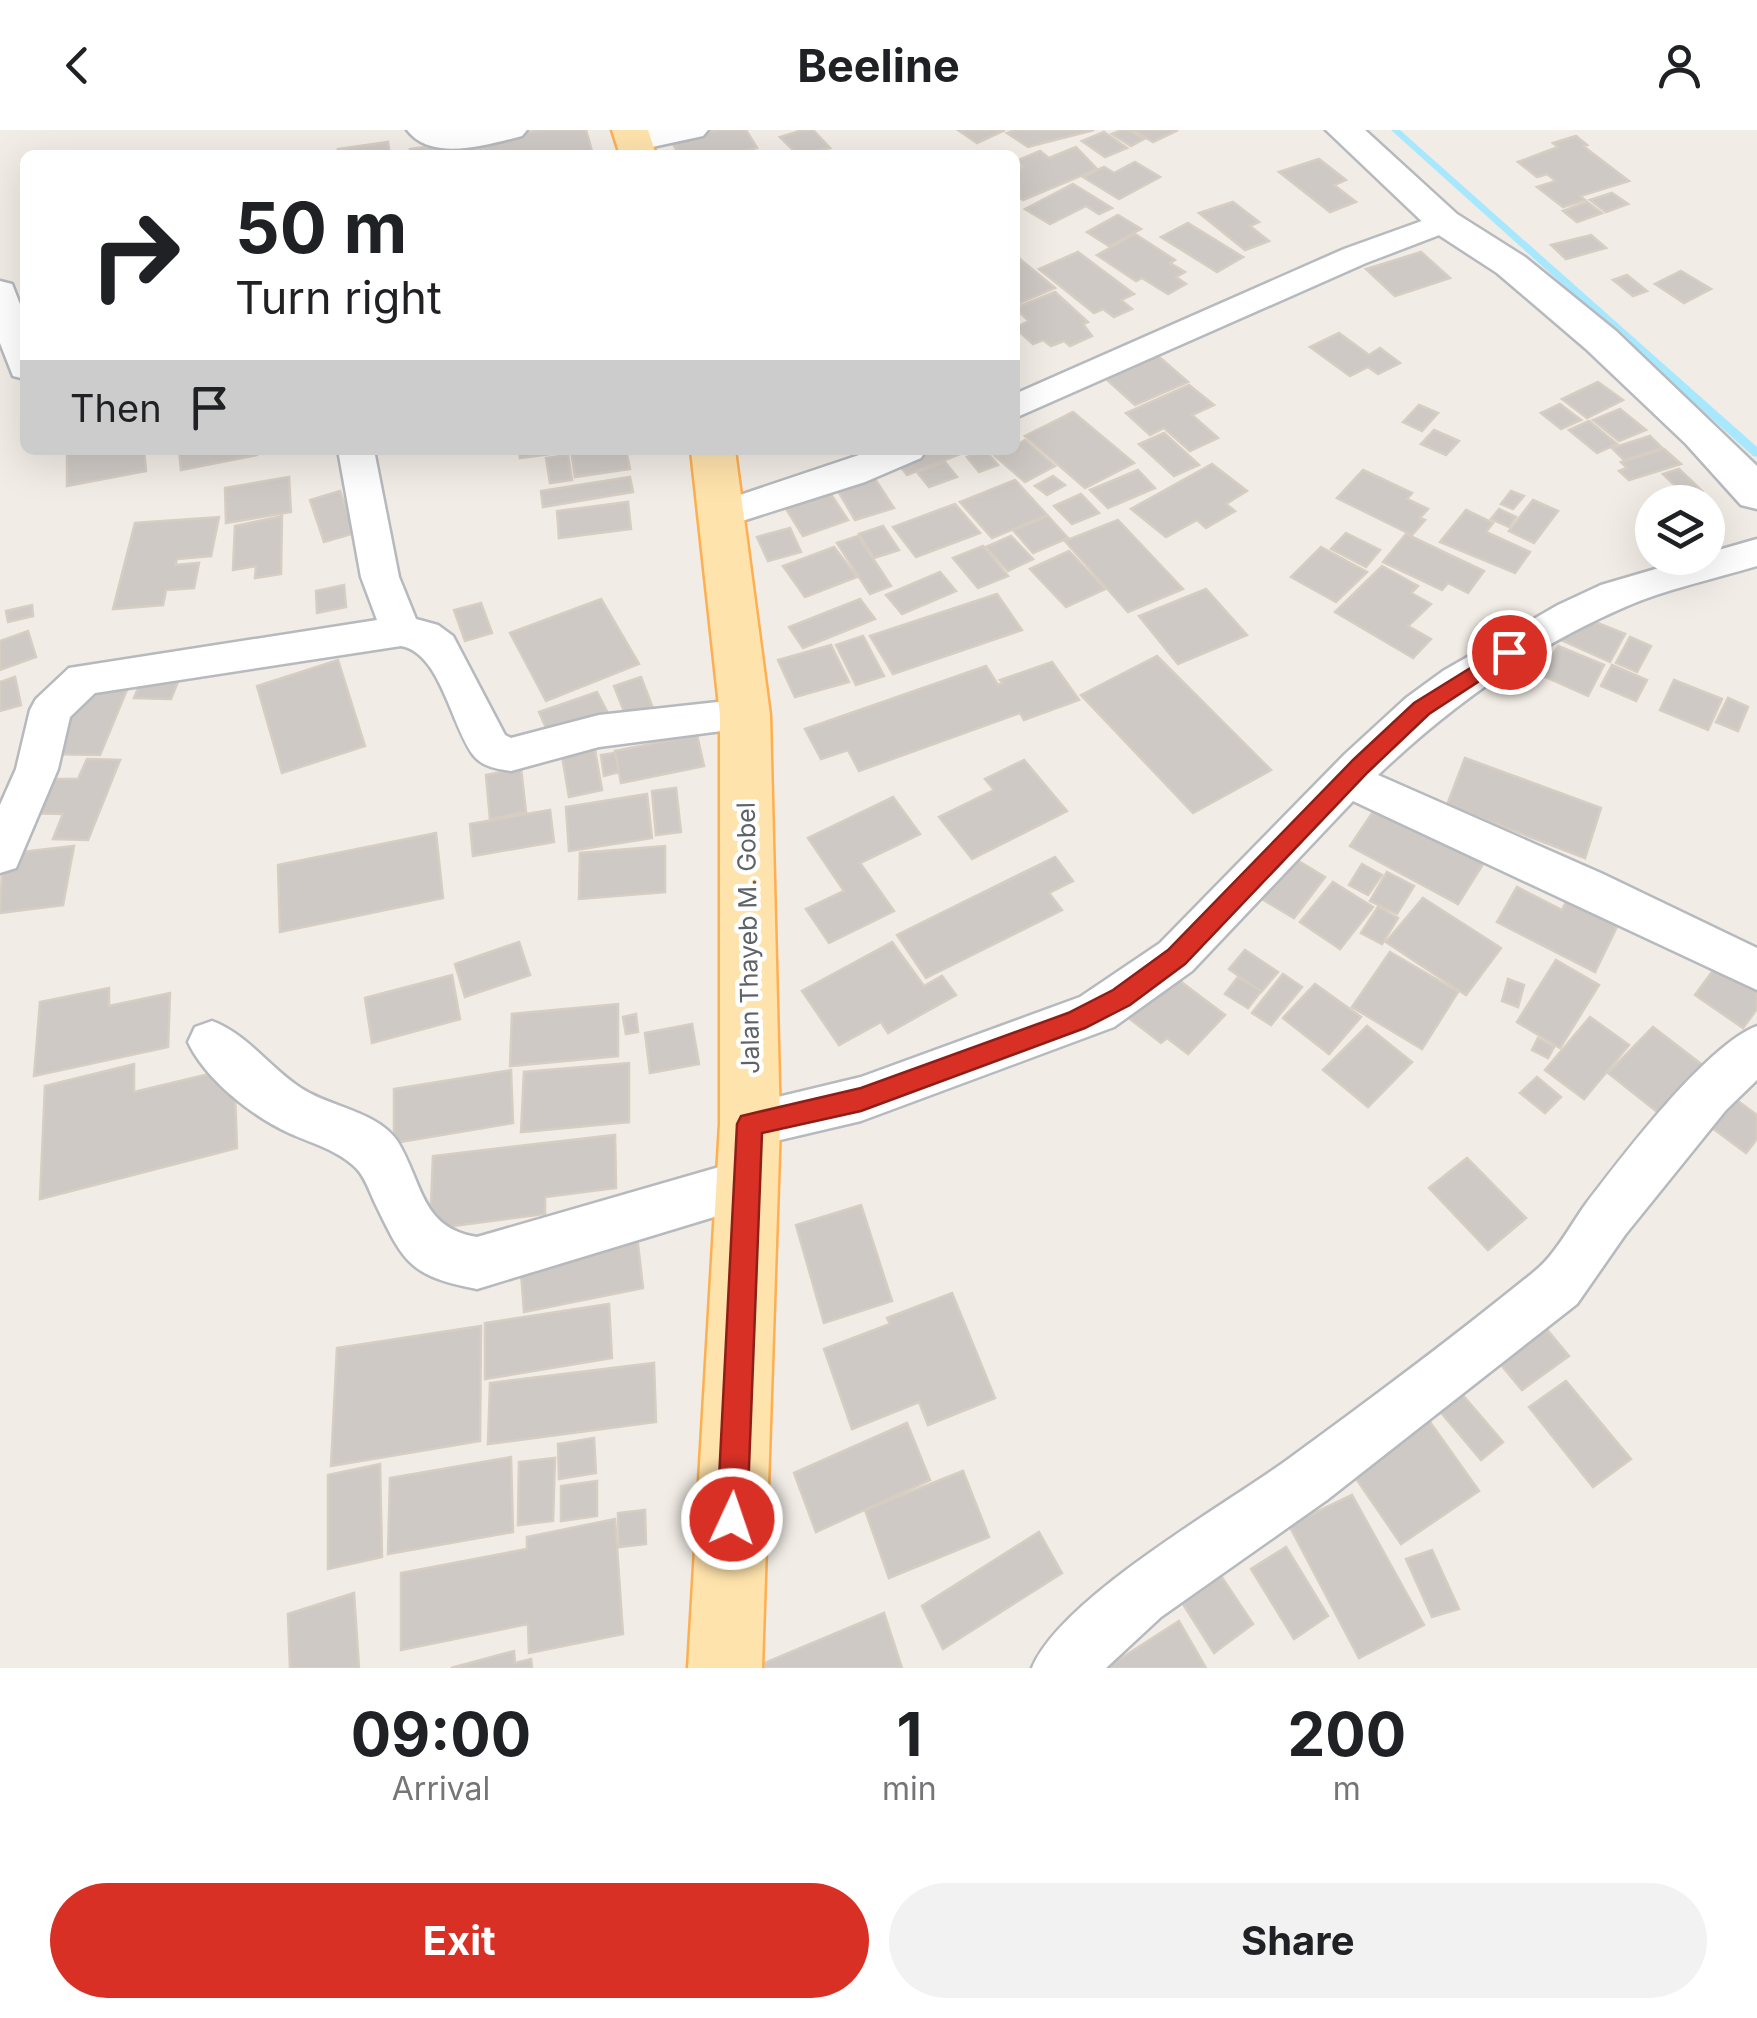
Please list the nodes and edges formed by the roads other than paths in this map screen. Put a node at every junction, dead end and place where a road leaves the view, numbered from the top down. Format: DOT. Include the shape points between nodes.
graph roads {
  1 [pos="422,130"];
  2 [pos="512,130"];
  3 [pos="692,130"];
  4 [pos="1344,130"];
  5 [pos="634,142"];
  6 [pos="1444,222"];
  7 [pos="4,276"];
  8 [pos="20,346"];
  9 [pos="1020,404"];
  10 [pos="357,455"];
  11 [pos="714,455"];
  12 [pos="896,455"];
  13 [pos="1757,494"];
  14 [pos="724,514"];
  15 [pos="1757,552"];
  16 [pos="401,631"];
  17 [pos="746,715"];
  18 [pos="1346,780"];
  19 [pos="0,855"];
  20 [pos="1757,970"];
  21 [pos="212,1042"];
  22 [pos="1757,1048"];
  23 [pos="750,1124"];
  24 [pos="747,1183"];
  25 [pos="725,1668"];
  26 [pos="1062,1668"];
  1 -- 2 [label="street" via="446,141"];
  3 -- 5 [label="street"];
  4 -- 6 [label="street"];
  6 -- 9 [label="street"];
  6 -- 13 [label="street" via="1511,266 1601,340"];
  7 -- 8 [label="street"];
  10 -- 16 [label="street" via="380,577"];
  11 -- 14 [label="main road, Jalan Thayeb M. Gobel"];
  12 -- 14 [label="street"];
  14 -- 17 [label="main road, Jalan Thayeb M. Gobel"];
  15 -- 18 [label="street" via="1572,614 1445,691"];
  16 -- 17 [label="street" via="439,646 500,754 599,732"];
  16 -- 19 [label="street" via="83,679 51,710 37,769"];
  17 -- 23 [label="main road, Jalan Thayeb M. Gobel"];
  18 -- 20 [label="street"];
  18 -- 23 [label="street" via="1176,957 1097,1012 861,1099"];
  21 -- 24 [label="street" via="283,1105 376,1154 410,1229 428,1250 452,1261 477,1263"];
  22 -- 26 [label="street" via="1709,1094 1558,1286 1308,1480 1140,1596"];
  23 -- 24 [label="main road, Jalan Thayeb M. Gobel"];
  24 -- 25 [label="main road, Jalan Thayeb M. Gobel"];
}
